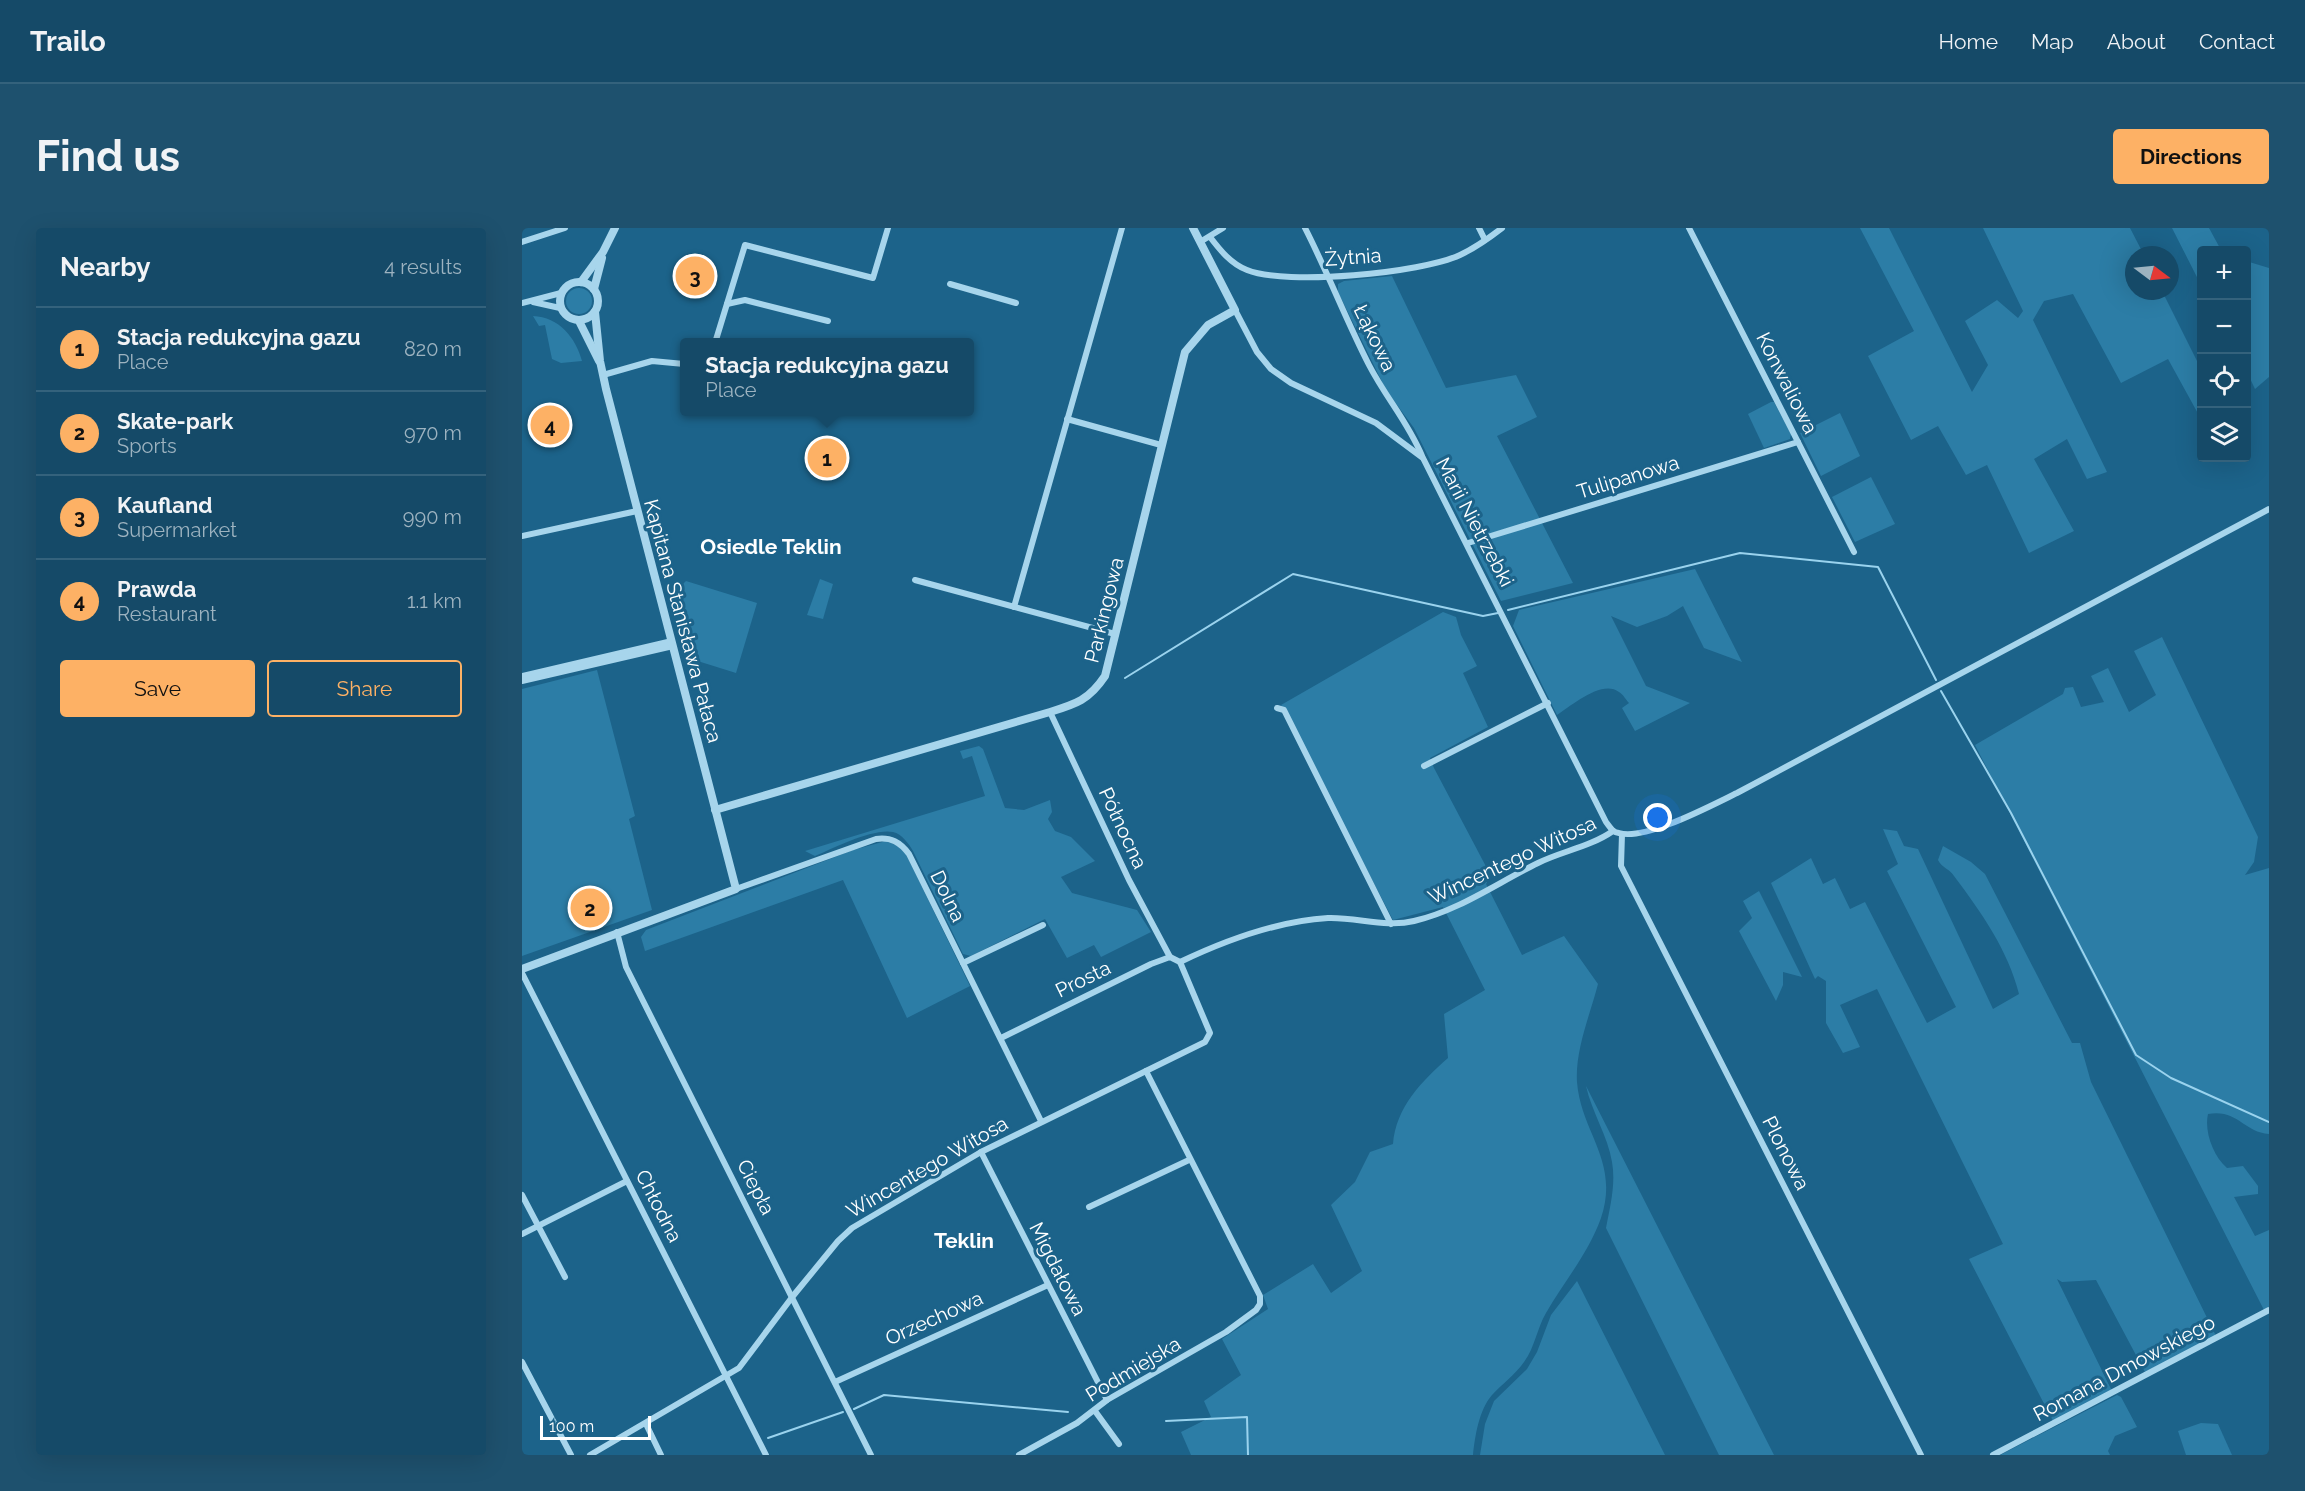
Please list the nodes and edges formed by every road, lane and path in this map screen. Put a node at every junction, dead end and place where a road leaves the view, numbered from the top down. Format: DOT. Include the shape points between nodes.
graph roads {
  1 [pos="565,228"];
  2 [pos="615,228"];
  3 [pos="888,228"];
  4 [pos="1122,228"];
  5 [pos="1193,228"];
  6 [pos="1223,228"];
  7 [pos="1305,228"];
  8 [pos="1479,228"];
  9 [pos="1502,228"];
  10 [pos="1689,228"];
  11 [pos="1210,237"];
  12 [pos="1485,240"];
  13 [pos="1200,242"];
  14 [pos="522,243"];
  15 [pos="603,252"];
  16 [pos="1330,278"];
  17 [pos="581,282"];
  18 [pos="950,284"];
  19 [pos="594,290"];
  20 [pos="561,293"];
  21 [pos="526,303"];
  22 [pos="1016,303"];
  23 [pos="727,304"];
  24 [pos="561,308"];
  25 [pos="1235,310"];
  26 [pos="595,312"];
  27 [pos="579,321"];
  28 [pos="828,321"];
  29 [pos="716,338"];
  30 [pos="600,361"];
  31 [pos="680,364"];
  32 [pos="603,375"];
  33 [pos="1067,419"];
  34 [pos="1798,442"];
  35 [pos="1161,445"];
  36 [pos="1423,458"];
  37 [pos="2269,509"];
  38 [pos="637,511"];
  39 [pos="522,536"];
  40 [pos="1468,543"];
  41 [pos="1854,552"];
  42 [pos="915,580"];
  43 [pos="1014,607"];
  44 [pos="1115,633"];
  45 [pos="672,644"];
  46 [pos="615,657"];
  47 [pos="522,676"];
  48 [pos="522,681"];
  49 [pos="1548,703"];
  50 [pos="1277,708"];
  51 [pos="1050,712"];
  52 [pos="1424,766"];
  53 [pos="715,810"];
  54 [pos="1613,831"];
  55 [pos="1622,834"];
  56 [pos="735,889"];
  57 [pos="1391,924"];
  58 [pos="1043,925"];
  59 [pos="617,932"];
  60 [pos="1170,957"];
  61 [pos="1180,962"];
  62 [pos="963,963"];
  63 [pos="522,971"];
  64 [pos="1001,1038"];
  65 [pos="1146,1071"];
  66 [pos="1041,1121"];
  67 [pos="981,1152"];
  68 [pos="1189,1160"];
  69 [pos="627,1180"];
  70 [pos="522,1195"];
  71 [pos="1089,1207"];
  72 [pos="538,1226"];
  73 [pos="522,1234"];
  74 [pos="565,1277"];
  75 [pos="1048,1286"];
  76 [pos="793,1296"];
  77 [pos="2269,1310"];
  78 [pos="522,1362"];
  79 [pos="727,1374"];
  80 [pos="835,1382"];
  81 [pos="1107,1400"];
  82 [pos="1095,1411"];
  83 [pos="646,1424"];
  84 [pos="1119,1444"];
  85 [pos="571,1455"];
  86 [pos="590,1455"];
  87 [pos="661,1455"];
  88 [pos="766,1455"];
  89 [pos="871,1455"];
  90 [pos="1018,1455"];
  91 [pos="1921,1455"];
  92 [pos="1993,1455"];
  1 -- 14 [label="street"];
  2 -- 15 [label="street"];
  3 -- 23 [label="street" via="873,278 745,245"];
  4 -- 33 [label="street"];
  5 -- 13 [label="street, Marii Nietrzebki"];
  6 -- 11 [label="street"];
  7 -- 16 [label="street, Łąkowa"];
  8 -- 12 [label="street"];
  9 -- 12 [label="street, Żytnia"];
  10 -- 34 [label="street, Konwaliowa"];
  11 -- 13 [label="street"];
  11 -- 16 [label="street, Żytnia" via="1236,265 1249,271"];
  12 -- 16 [label="street, Żytnia" via="1459,256 1426,265"];
  13 -- 25 [label="street, Marii Nietrzebki"];
  15 -- 17 [label="street"];
  15 -- 19 [label="street"];
  16 -- 36 [label="street, Łąkowa" via="1369,364 1384,393 1410,427"];
  17 -- 19 [label="street"];
  17 -- 20 [label="street" via="568,285"];
  18 -- 22 [label="street"];
  19 -- 26 [label="street" via="598,302"];
  20 -- 21 [label="street"];
  20 -- 24 [label="street"];
  21 -- 24 [label="street"];
  23 -- 28 [label="street" via="745,300"];
  23 -- 29 [label="street"];
  24 -- 27 [label="street" via="566,316"];
  25 -- 35 [label="street, Parkingowa" via="1208,325 1185,352"];
  25 -- 36 [label="street, Marii Nietrzebki" via="1257,352 1271,369 1291,383 1376,423"];
  26 -- 27 [label="street"];
  26 -- 30 [label="street, Kapitana Stanisława Pałaca"];
  27 -- 30 [label="street, Kapitana Stanisława Pałaca"];
  30 -- 32 [label="street, Kapitana Stanisława Pałaca"];
  31 -- 32 [label="street" via="652,361"];
  32 -- 38 [label="street, Kapitana Stanisława Pałaca"];
  33 -- 35 [label="street"];
  33 -- 43 [label="street"];
  34 -- 40 [label="street, Tulipanowa"];
  34 -- 41 [label="street, Konwaliowa"];
  35 -- 44 [label="street, Parkingowa"];
  36 -- 40 [label="street, Marii Nietrzebki"];
  37 -- 55 [label="street" via="1737,793 1653,830"];
  38 -- 39 [label="street"];
  38 -- 45 [label="street, Kapitana Stanisława Pałaca"];
  40 -- 49 [label="street, Marii Nietrzebki"];
  42 -- 43 [label="street"];
  43 -- 44 [label="street"];
  44 -- 51 [label="street, Parkingowa" via="1105,676 1093,693 1076,704"];
  45 -- 46 [label="street"];
  45 -- 53 [label="street, Kapitana Stanisława Pałaca"];
  46 -- 47 [label="street"];
  46 -- 48 [label="street"];
  49 -- 52 [label="street"];
  49 -- 54 [label="street, Marii Nietrzebki"];
  50 -- 57 [label="street" via="1284,710"];
  51 -- 53 [label="street, Parkingowa"];
  51 -- 60 [label="street, Północna"];
  53 -- 56 [label="street, Kapitana Stanisława Pałaca"];
  54 -- 55 [label="street"];
  54 -- 57 [label="street, Wincentego Witosa" via="1602,839 1540,862 1445,912"];
  55 -- 91 [label="street, Plonowa" via="1621,866"];
  56 -- 59 [label="street"];
  56 -- 62 [label="street, Dolna" via="869,841 890,838 909,854"];
  57 -- 61 [label="street, Wincentego Witosa" via="1328,918 1298,923 1228,940"];
  58 -- 62 [label="street"];
  59 -- 63 [label="street"];
  59 -- 76 [label="street, Ciepła" via="626,967"];
  60 -- 61 [label="street"];
  60 -- 64 [label="street, Prosta"];
  61 -- 65 [label="street, Wincentego Witosa" via="1204,1018 1207,1039"];
  62 -- 64 [label="street, Dolna"];
  63 -- 69 [label="street, Chłodna"];
  64 -- 66 [label="street, Dolna"];
  65 -- 66 [label="street, Wincentego Witosa"];
  65 -- 68 [label="street"];
  66 -- 67 [label="street, Wincentego Witosa"];
  67 -- 75 [label="street, Migdałowa"];
  67 -- 76 [label="street, Wincentego Witosa" via="852,1228"];
  68 -- 71 [label="street"];
  68 -- 81 [label="street, Podmiejska" via="1260,1296 1260,1304 1226,1332"];
  69 -- 72 [label="street"];
  69 -- 79 [label="street, Chłodna"];
  70 -- 72 [label="street"];
  72 -- 73 [label="street"];
  72 -- 74 [label="street"];
  75 -- 80 [label="street, Orzechowa"];
  75 -- 81 [label="street, Migdałowa"];
  76 -- 79 [label="street, Wincentego Witosa" via="739,1368"];
  76 -- 80 [label="street, Ciepła"];
  77 -- 92 [label="street, Romana Dmowskiego"];
  78 -- 85 [label="street"];
  79 -- 83 [label="street, Wincentego Witosa"];
  79 -- 88 [label="street, Chłodna"];
  80 -- 89 [label="street, Ciepła"];
  81 -- 82 [label="street, Podmiejska"];
  82 -- 84 [label="street"];
  82 -- 90 [label="street, Podmiejska"];
  83 -- 86 [label="street, Wincentego Witosa"];
  83 -- 87 [label="street"];
}
